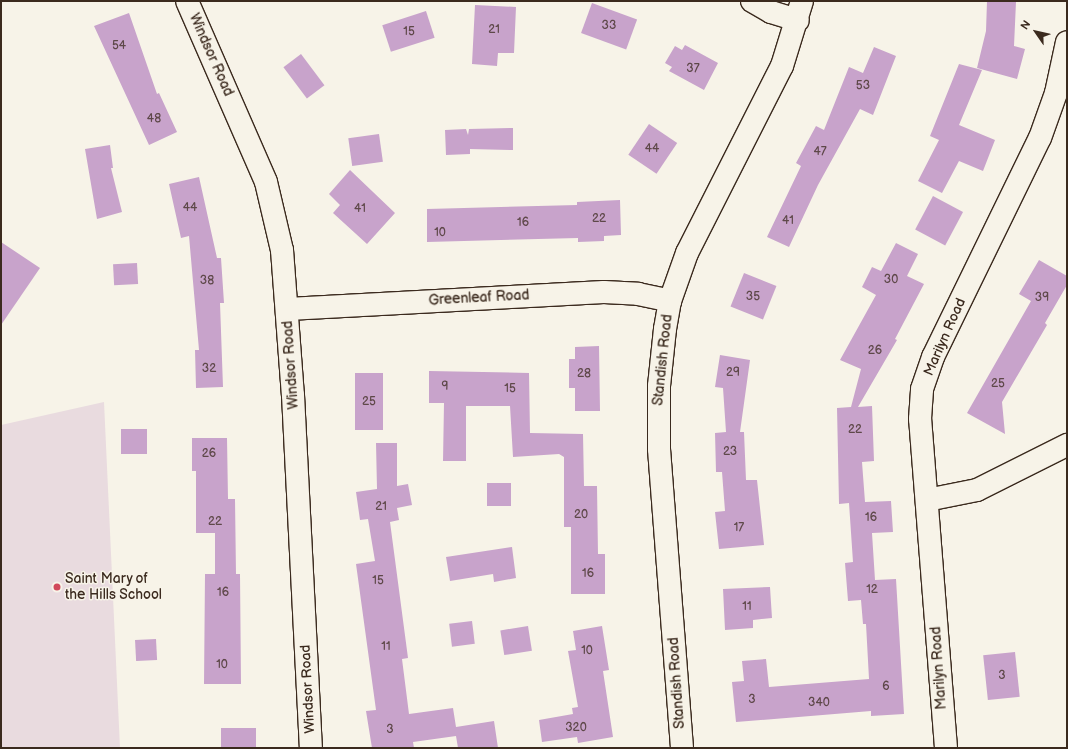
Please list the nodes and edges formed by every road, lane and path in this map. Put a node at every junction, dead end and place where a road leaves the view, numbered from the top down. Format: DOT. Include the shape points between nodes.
graph roads {
  1 [pos="187,1"];
  2 [pos="752,1"];
  3 [pos="800,10"];
  4 [pos="1067,42"];
  5 [pos="670,301"];
  6 [pos="288,309"];
  7 [pos="1067,445"];
  8 [pos="927,500"];
  9 [pos="311,748"];
  10 [pos="682,748"];
  11 [pos="946,748"];
  1 -- 6 [label="street, Windsor Road" via="266,182 282,250"];
  2 -- 3 [label="street" via="771,12"];
  3 -- 5 [label="street, Standish Road" via="770,92 687,253"];
  4 -- 8 [label="street, Marilyn Road" via="1056,93 1040,138 927,373 922,389 920,419"];
  5 -- 6 [label="street, Greenleaf Road" via="638,294 604,292"];
  5 -- 10 [label="street, Standish Road" via="661,364 658,419"];
  6 -- 9 [label="street, Windsor Road"];
  7 -- 8 [label="street" via="977,490"];
  8 -- 11 [label="street, Marilyn Road"];
}
